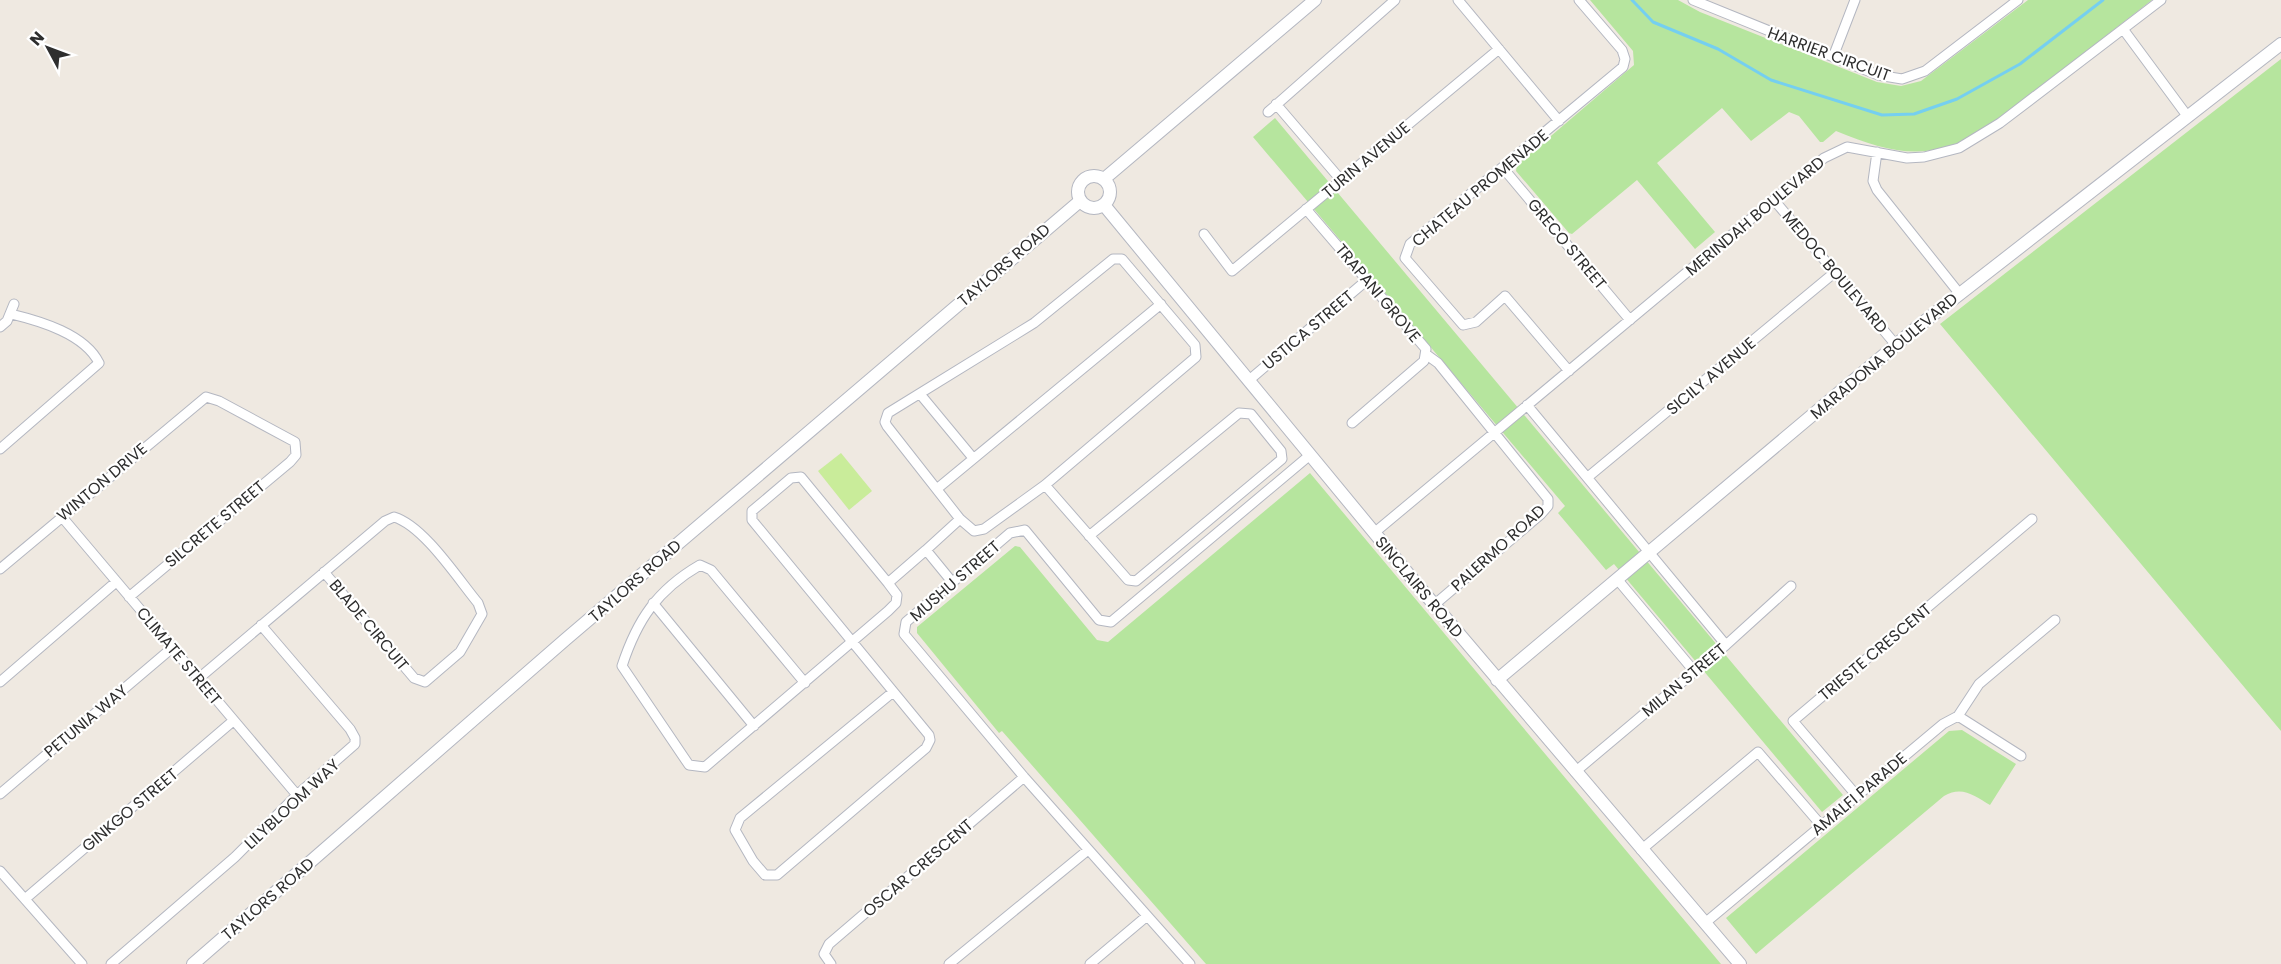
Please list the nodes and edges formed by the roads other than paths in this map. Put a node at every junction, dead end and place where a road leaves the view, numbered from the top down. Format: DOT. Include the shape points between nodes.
graph roads {
  1 [pos="1315,0"];
  2 [pos="1395,0"];
  3 [pos="1458,0"];
  4 [pos="1579,0"];
  5 [pos="1693,0"];
  6 [pos="1855,0"];
  7 [pos="2018,0"];
  8 [pos="2161,0"];
  9 [pos="2123,29"];
  10 [pos="2281,44"];
  11 [pos="1499,49"];
  12 [pos="1833,57"];
  13 [pos="1276,104"];
  14 [pos="1268,112"];
  15 [pos="2188,117"];
  16 [pos="1559,121"];
  17 [pos="1877,152"];
  18 [pos="1503,168"];
  19 [pos="1104,179"];
  20 [pos="1341,180"];
  21 [pos="1774,200"];
  22 [pos="1080,201"];
  23 [pos="1104,205"];
  24 [pos="1306,209"];
  25 [pos="1204,234"];
  26 [pos="1834,273"];
  27 [pos="1367,280"];
  28 [pos="1959,293"];
  29 [pos="1161,304"];
  30 [pos="1630,320"];
  31 [pos="0,327"];
  32 [pos="1896,345"];
  33 [pos="1426,355"];
  34 [pos="1569,371"];
  35 [pos="1248,381"];
  36 [pos="920,394"];
  37 [pos="1527,405"];
  38 [pos="1352,423"];
  39 [pos="1495,432"];
  40 [pos="297,448"];
  41 [pos="0,449"];
  42 [pos="1310,455"];
  43 [pos="973,458"];
  44 [pos="1588,477"];
  45 [pos="1045,485"];
  46 [pos="938,488"];
  47 [pos="62,517"];
  48 [pos="960,519"];
  49 [pos="2032,519"];
  50 [pos="1374,533"];
  51 [pos="1089,536"];
  52 [pos="926,550"];
  53 [pos="1650,552"];
  54 [pos="0,569"];
  55 [pos="324,572"];
  56 [pos="1617,579"];
  57 [pos="116,582"];
  58 [pos="888,583"];
  59 [pos="953,583"];
  60 [pos="1791,586"];
  61 [pos="129,597"];
  62 [pos="653,603"];
  63 [pos="1434,605"];
  64 [pos="2055,621"];
  65 [pos="261,625"];
  66 [pos="852,642"];
  67 [pos="1726,645"];
  68 [pos="171,648"];
  69 [pos="1694,671"];
  70 [pos="198,679"];
  71 [pos="1497,680"];
  72 [pos="0,682"];
  73 [pos="805,683"];
  74 [pos="892,692"];
  75 [pos="1958,716"];
  76 [pos="233,721"];
  77 [pos="754,726"];
  78 [pos="2021,756"];
  79 [pos="1575,772"];
  80 [pos="1024,777"];
  81 [pos="0,794"];
  82 [pos="297,795"];
  83 [pos="1857,796"];
  84 [pos="1821,825"];
  85 [pos="1088,850"];
  86 [pos="1641,850"];
  87 [pos="0,871"];
  88 [pos="25,899"];
  89 [pos="1147,916"];
  90 [pos="1705,924"];
  91 [pos="82,964"];
  92 [pos="111,964"];
  93 [pos="193,964"];
  94 [pos="831,964"];
  95 [pos="949,964"];
  96 [pos="1090,964"];
  97 [pos="1190,964"];
  98 [pos="1740,964"];
  1 -- 19 [label="street"];
  2 -- 13 [label="street"];
  3 -- 11 [label="street"];
  4 -- 16 [label="street, CHATEAU PROMENADE" via="1622,50 1625,62"];
  5 -- 12 [label="street, HARRIER CIRCUIT"];
  6 -- 12 [label="street"];
  7 -- 12 [label="street, HARRIER CIRCUIT" via="1925,72 1914,76 1890,78"];
  8 -- 9 [label="street, MERINDAH BOULEVARD"];
  9 -- 15 [label="street"];
  9 -- 17 [label="street, MERINDAH BOULEVARD" via="2000,123 1959,148 1924,157 1894,157"];
  10 -- 15 [label="street, MARADONA BOULEVARD"];
  11 -- 16 [label="street"];
  11 -- 20 [label="street, TURIN AVENUE"];
  13 -- 14 [label="street"];
  13 -- 20 [label="street"];
  15 -- 28 [label="street, MARADONA BOULEVARD"];
  16 -- 18 [label="street, CHATEAU PROMENADE"];
  17 -- 21 [label="street, MERINDAH BOULEVARD" via="1839,149"];
  17 -- 28 [label="street" via="1873,180 1877,190"];
  18 -- 30 [label="street, GRECO STREET"];
  18 -- 34 [label="street, CHATEAU PROMENADE" via="1410,244 1406,258 1463,325 1476,322 1505,296"];
  19 -- 22 [label="street" via="1094,175 1084,179 1077,191"];
  19 -- 23 [label="street" via="1110,190"];
  20 -- 24 [label="street, TURIN AVENUE"];
  21 -- 26 [label="street, MEDOC BOULEVARD"];
  21 -- 30 [label="street, MERINDAH BOULEVARD"];
  22 -- 23 [label="street" via="1094,208"];
  22 -- 93 [label="street, TAYLORS ROAD"];
  23 -- 35 [label="street, SINCLAIRS ROAD"];
  24 -- 25 [label="street, TURIN AVENUE" via="1232,271"];
  24 -- 27 [label="street, TRAPANI GROVE"];
  26 -- 32 [label="street, MEDOC BOULEVARD"];
  26 -- 44 [label="street, SICILY AVENUE"];
  27 -- 33 [label="street, TRAPANI GROVE" via="1426,349"];
  27 -- 35 [label="street, USTICA STREET"];
  28 -- 32 [label="street, MARADONA BOULEVARD"];
  29 -- 36 [label="street" via="1125,262 1113,259 1046,315"];
  29 -- 43 [label="street"];
  29 -- 45 [label="street" via="1195,345 1196,357"];
  30 -- 34 [label="street, MERINDAH BOULEVARD"];
  31 -- 41 [label="street" via="13,309 80,341 99,363"];
  32 -- 53 [label="street, MARADONA BOULEVARD"];
  33 -- 38 [label="street, TRAPANI GROVE" via="1424,361"];
  33 -- 39 [label="street" via="1438,363"];
  34 -- 37 [label="street, MERINDAH BOULEVARD"];
  35 -- 42 [label="street, SINCLAIRS ROAD"];
  36 -- 43 [label="street"];
  36 -- 46 [label="street" via="892,410 885,422"];
  37 -- 39 [label="street, MERINDAH BOULEVARD"];
  37 -- 44 [label="street"];
  39 -- 50 [label="street, MERINDAH BOULEVARD"];
  39 -- 63 [label="street, PALERMO ROAD" via="1548,499 1548,506"];
  40 -- 47 [label="street, WINTON DRIVE" via="290,437 206,397"];
  40 -- 61 [label="street, SILCRETE STREET" via="290,462"];
  42 -- 50 [label="street, SINCLAIRS ROAD"];
  42 -- 59 [label="street, MUSHU STREET" via="1111,622 1099,620 1025,530 1011,533"];
  43 -- 46 [label="street"];
  44 -- 53 [label="street"];
  45 -- 48 [label="street" via="980,531 969,528"];
  45 -- 51 [label="street"];
  46 -- 48 [label="street"];
  47 -- 54 [label="street, WINTON DRIVE"];
  47 -- 57 [label="street, CLIMATE STREET"];
  48 -- 52 [label="street"];
  49 -- 83 [label="street, TRIESTE CRESCENT" via="1793,722"];
  50 -- 63 [label="street, SINCLAIRS ROAD"];
  51 -- 51 [label="street" via="1128,580 1136,581 1282,459 1281,451 1251,414 1239,413"];
  52 -- 58 [label="street"];
  52 -- 59 [label="street"];
  53 -- 56 [label="street, MARADONA BOULEVARD"];
  53 -- 67 [label="street"];
  55 -- 55 [label="street, BLADE CIRCUIT" via="394,517 404,520 430,544 478,603 482,615 460,652 425,682 414,678"];
  55 -- 65 [label="street, BLADE CIRCUIT"];
  56 -- 69 [label="street"];
  56 -- 71 [label="street, MARADONA BOULEVARD"];
  57 -- 61 [label="street, CLIMATE STREET"];
  57 -- 72 [label="street"];
  58 -- 66 [label="street" via="897,595 896,603"];
  58 -- 66 [label="street" via="801,477 791,478 752,511 752,520"];
  59 -- 80 [label="street, MUSHU STREET" via="906,622 904,634"];
  60 -- 67 [label="street, MILAN STREET"];
  61 -- 68 [label="street, CLIMATE STREET"];
  62 -- 73 [label="street" via="700,565 711,570"];
  62 -- 77 [label="street"];
  62 -- 77 [label="street" via="622,666 689,765 705,767"];
  63 -- 71 [label="street, SINCLAIRS ROAD"];
  64 -- 75 [label="street" via="1979,684"];
  65 -- 70 [label="street, BLADE CIRCUIT"];
  65 -- 82 [label="street, LILYBLOOM WAY" via="356,738 350,751"];
  66 -- 73 [label="street"];
  66 -- 74 [label="street"];
  67 -- 69 [label="street, MILAN STREET"];
  68 -- 70 [label="street, CLIMATE STREET"];
  68 -- 81 [label="street, PETUNIA WAY"];
  69 -- 79 [label="street, MILAN STREET"];
  70 -- 76 [label="street, CLIMATE STREET"];
  71 -- 79 [label="street, SINCLAIRS ROAD"];
  73 -- 77 [label="street"];
  74 -- 74 [label="street" via="929,735 926,748 777,875 765,875 735,830 740,818"];
  75 -- 78 [label="street"];
  75 -- 83 [label="street, AMALFI PARADE" via="1943,724"];
  76 -- 82 [label="street, CLIMATE STREET"];
  76 -- 88 [label="street, GINKGO STREET"];
  79 -- 86 [label="street, SINCLAIRS ROAD"];
  80 -- 85 [label="street, MUSHU STREET"];
  80 -- 94 [label="street, OSCAR CRESCENT" via="829,944 824,954"];
  82 -- 92 [label="street, LILYBLOOM WAY" via="235,857"];
  83 -- 84 [label="street, AMALFI PARADE"];
  84 -- 86 [label="street" via="1758,752"];
  84 -- 90 [label="street, AMALFI PARADE"];
  85 -- 89 [label="street, MUSHU STREET"];
  85 -- 95 [label="street"];
  86 -- 90 [label="street, SINCLAIRS ROAD"];
  87 -- 88 [label="street"];
  88 -- 91 [label="street"];
  89 -- 96 [label="street"];
  89 -- 97 [label="street, MUSHU STREET"];
  90 -- 98 [label="street, SINCLAIRS ROAD"];
}
